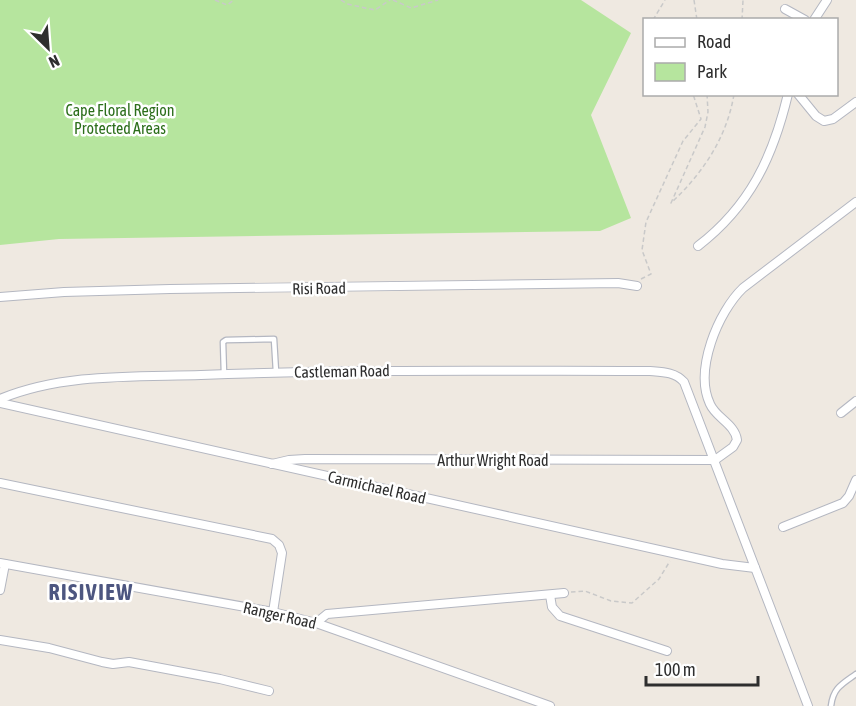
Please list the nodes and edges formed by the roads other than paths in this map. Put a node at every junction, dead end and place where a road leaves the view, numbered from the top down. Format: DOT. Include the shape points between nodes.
graph roads {
  1 [pos="827,0"];
  2 [pos="785,9"];
  3 [pos="801,18"];
  4 [pos="815,18"];
  5 [pos="787,96"];
  6 [pos="800,96"];
  7 [pos="856,102"];
  8 [pos="856,202"];
  9 [pos="698,246"];
  10 [pos="633,285"];
  11 [pos="0,297"];
  12 [pos="276,372"];
  13 [pos="224,374"];
  14 [pos="0,401"];
  15 [pos="856,401"];
  16 [pos="841,413"];
  17 [pos="715,460"];
  18 [pos="272,465"];
  19 [pos="856,480"];
  20 [pos="0,483"];
  21 [pos="783,527"];
  22 [pos="2,563"];
  23 [pos="755,568"];
  24 [pos="0,590"];
  25 [pos="564,593"];
  26 [pos="550,595"];
  27 [pos="273,612"];
  28 [pos="316,623"];
  29 [pos="0,640"];
  30 [pos="667,651"];
  31 [pos="856,674"];
  32 [pos="269,691"];
  33 [pos="550,706"];
  34 [pos="808,706"];
  35 [pos="831,706"];
  1 -- 4 [label="street"];
  2 -- 3 [label="street"];
  5 -- 9 [label="street" via="769,156 756,182 727,222"];
  6 -- 7 [label="street" via="824,121"];
  8 -- 17 [label="street" via="743,288 729,307 708,349 704,384 710,404 737,440"];
  10 -- 11 [label="street, Risi Road" via="170,289"];
  12 -- 13 [label="street, Castleman Road"];
  12 -- 13 [label="lane" via="274,339 226,340"];
  12 -- 17 [label="street, Castleman Road" via="675,375 684,382"];
  13 -- 14 [label="street, Castleman Road" via="66,381 35,386"];
  14 -- 18 [label="street, Carmichael Road"];
  15 -- 16 [label="street"];
  17 -- 18 [label="street, Arthur Wright Road" via="305,459"];
  17 -- 23 [label="street"];
  18 -- 23 [label="street, Carmichael Road"];
  19 -- 21 [label="street" via="843,503"];
  20 -- 27 [label="street" via="273,539 282,553"];
  22 -- 24 [label="street"];
  22 -- 27 [label="street, Ranger Road"];
  23 -- 34 [label="street"];
  25 -- 26 [label="street"];
  26 -- 28 [label="street" via="327,614"];
  26 -- 30 [label="street" via="552,607 561,616"];
  27 -- 28 [label="street, Ranger Road"];
  28 -- 33 [label="street, Ranger Road"];
  29 -- 32 [label="street"];
  31 -- 35 [label="lane" via="835,690"];
}
